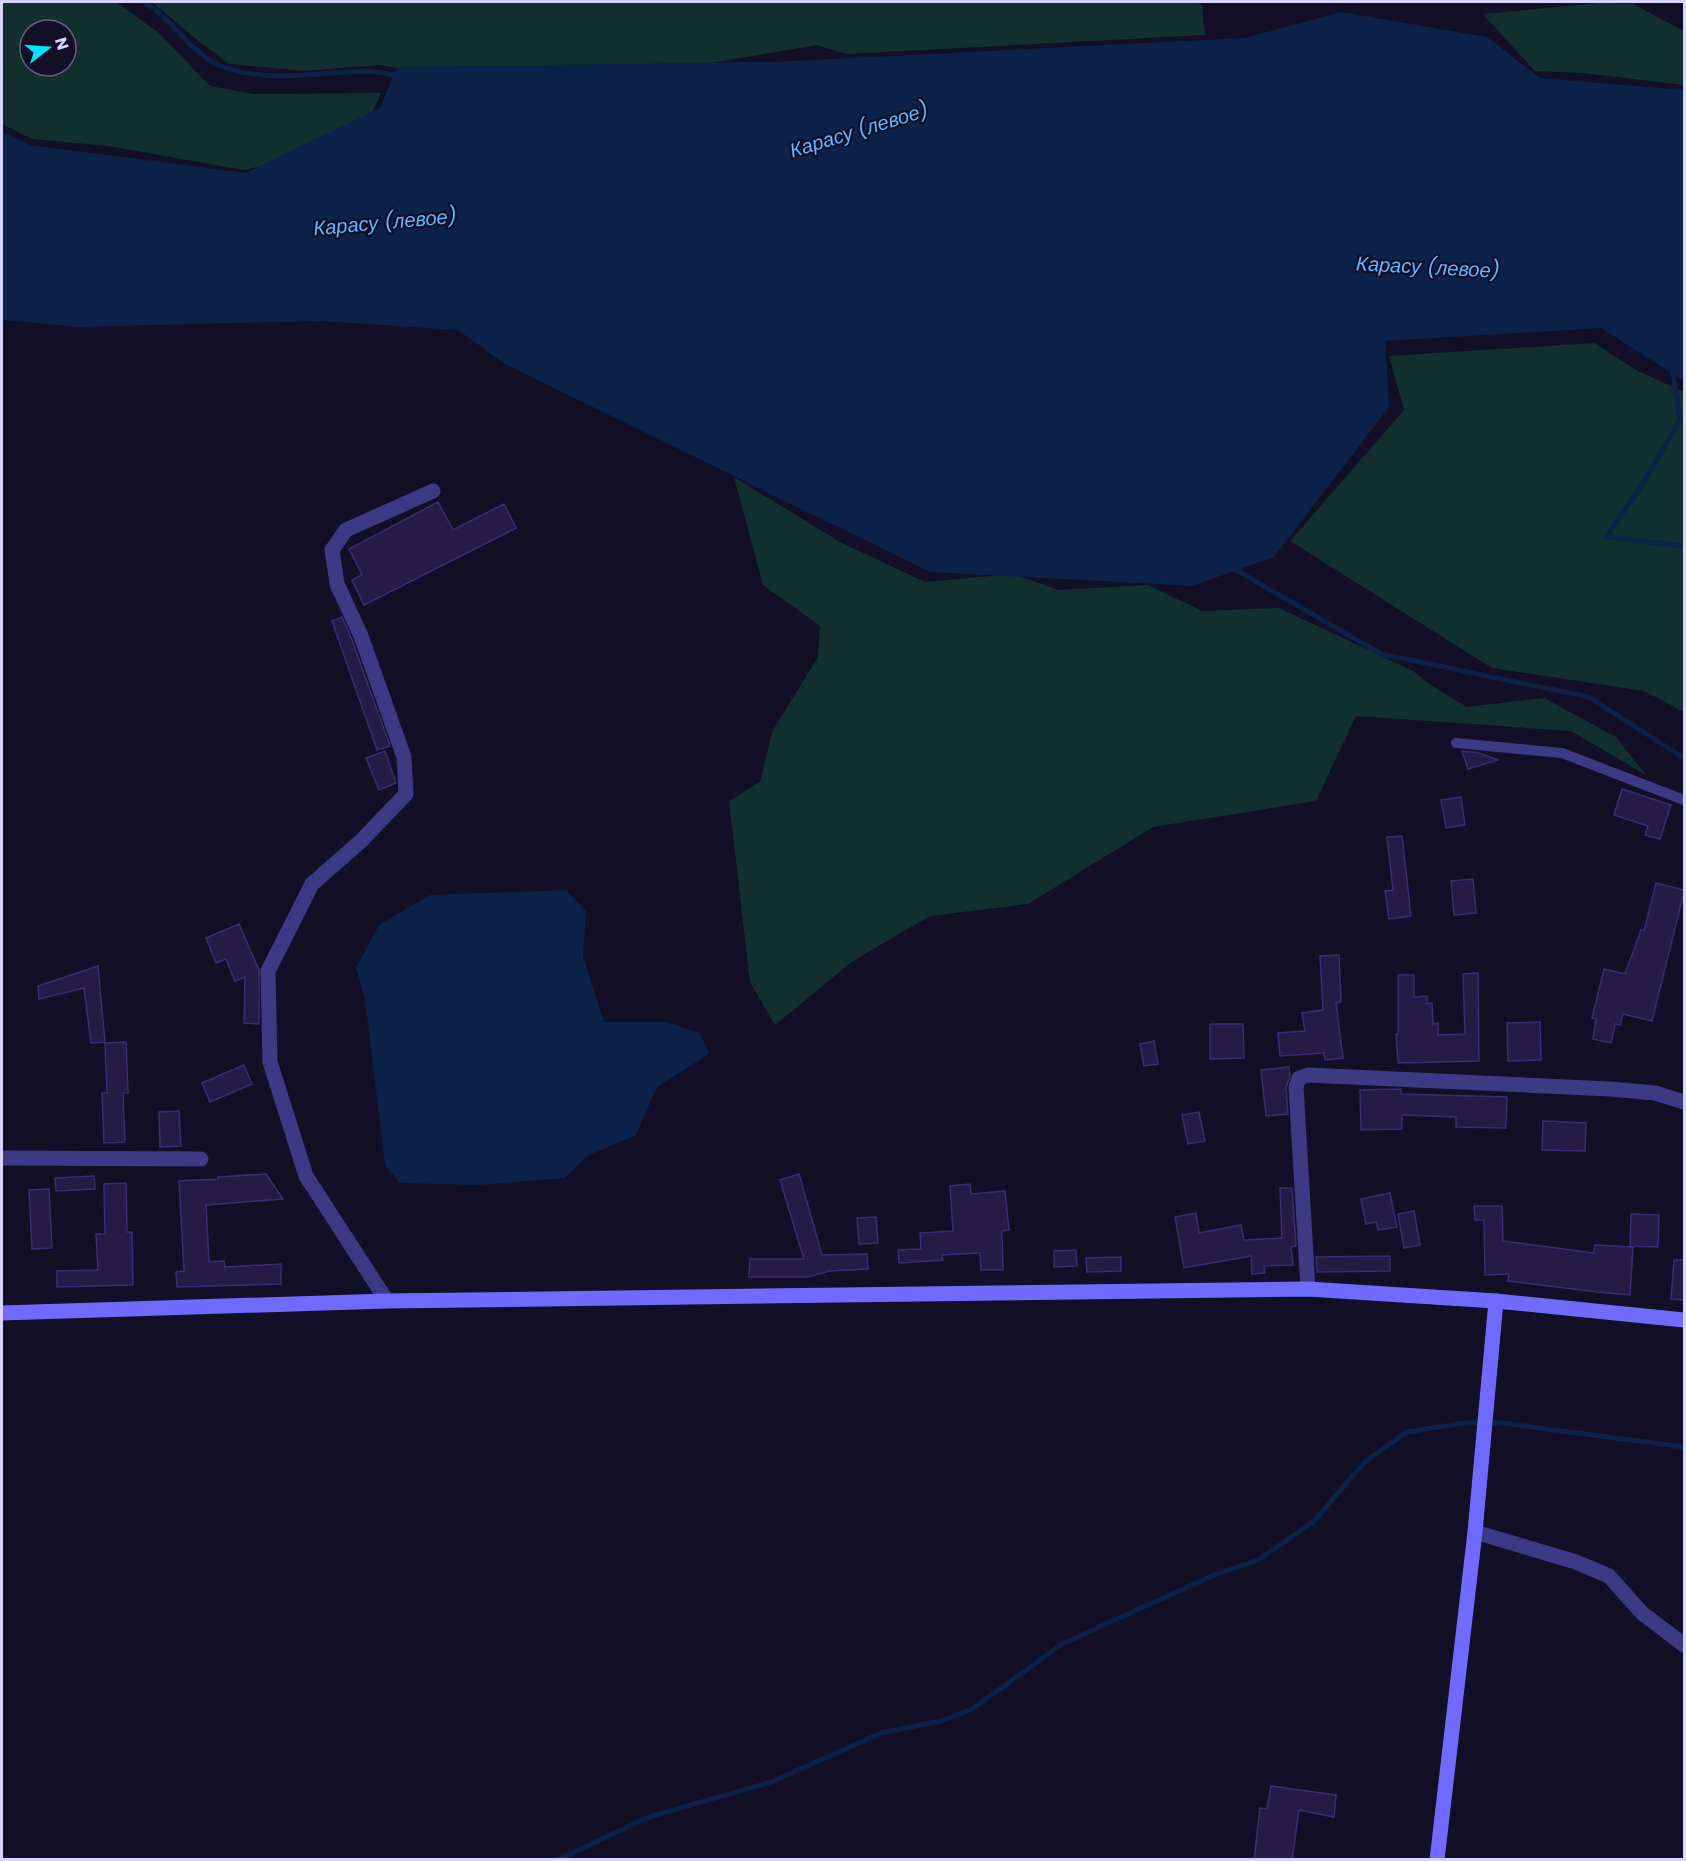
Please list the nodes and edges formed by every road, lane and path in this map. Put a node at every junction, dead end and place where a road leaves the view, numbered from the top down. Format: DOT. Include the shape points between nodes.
graph roads {
  1 [pos="433,491"];
  2 [pos="1456,743"];
  3 [pos="1684,800"];
  4 [pos="1684,1102"];
  5 [pos="2,1158"];
  6 [pos="201,1159"];
  7 [pos="1308,1289"];
  8 [pos="387,1301"];
  9 [pos="1496,1301"];
  10 [pos="2,1313"];
  11 [pos="1684,1320"];
  12 [pos="1475,1532"];
  13 [pos="1684,1645"];
  14 [pos="1437,1860"];
  1 -- 8 [label="street" via="346,530 332,550 337,584 361,636 404,757 406,794 312,884 268,970 270,1062 306,1176"];
  2 -- 3 [label="lane" via="1562,753"];
  4 -- 7 [label="street" via="1655,1093 1610,1089 1308,1075 1299,1078 1296,1087"];
  5 -- 6 [label="street"];
  7 -- 8 [label="main road"];
  7 -- 9 [label="main road"];
  8 -- 10 [label="main road"];
  9 -- 11 [label="main road"];
  9 -- 12 [label="main road"];
  12 -- 13 [label="street" via="1576,1562 1609,1576 1642,1612"];
  12 -- 14 [label="main road"];
}
